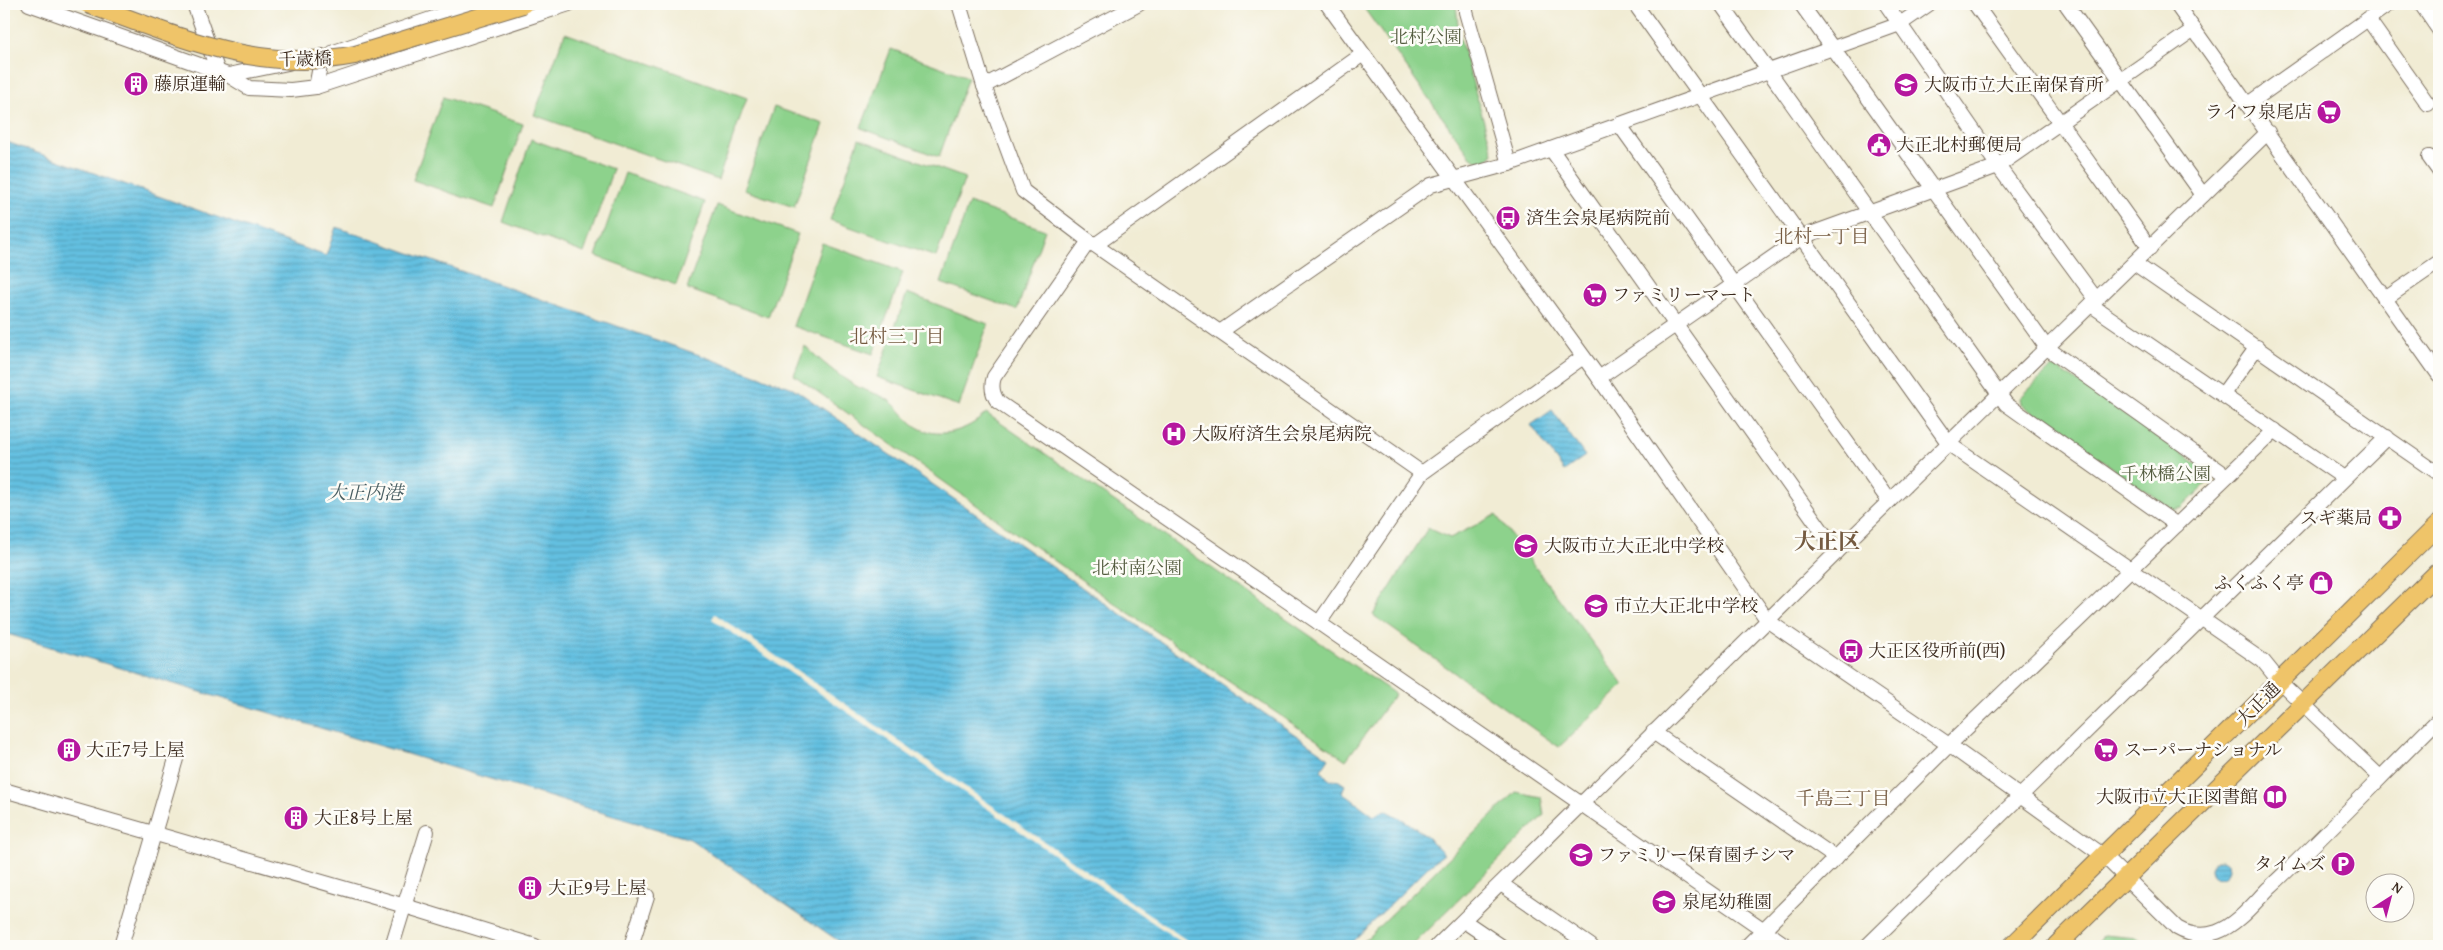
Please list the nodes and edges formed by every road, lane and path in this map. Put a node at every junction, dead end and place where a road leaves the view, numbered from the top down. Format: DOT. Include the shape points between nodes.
graph roads {
  1 [pos="29,4"];
  2 [pos="88,4"];
  3 [pos="194,4"];
  4 [pos="475,4"];
  5 [pos="524,4"];
  6 [pos="569,4"];
  7 [pos="959,4"];
  8 [pos="1139,4"];
  9 [pos="1327,4"];
  10 [pos="1466,4"];
  11 [pos="1635,4"];
  12 [pos="1720,4"];
  13 [pos="1801,4"];
  14 [pos="1886,4"];
  15 [pos="1929,4"];
  16 [pos="1975,4"];
  17 [pos="2066,4"];
  18 [pos="2176,4"];
  19 [pos="2389,4"];
  20 [pos="2421,4"];
  21 [pos="2368,18"];
  22 [pos="1900,24"];
  23 [pos="2194,29"];
  24 [pos="2439,30"];
  25 [pos="1832,48"];
  26 [pos="1363,54"];
  27 [pos="322,56"];
  28 [pos="1767,70"];
  29 [pos="223,74"];
  30 [pos="2121,80"];
  31 [pos="984,86"];
  32 [pos="316,87"];
  33 [pos="1700,94"];
  34 [pos="2248,104"];
  35 [pos="2428,104"];
  36 [pos="2059,123"];
  37 [pos="1619,124"];
  38 [pos="2268,132"];
  39 [pos="1551,149"];
  40 [pos="2429,157"];
  41 [pos="1509,164"];
  42 [pos="1998,166"];
  43 [pos="2439,171"];
  44 [pos="1453,180"];
  45 [pos="1932,190"];
  46 [pos="2203,195"];
  47 [pos="1870,212"];
  48 [pos="1802,237"];
  49 [pos="1092,243"];
  50 [pos="2150,248"];
  51 [pos="2439,262"];
  52 [pos="2134,263"];
  53 [pos="1735,283"];
  54 [pos="2385,299"];
  55 [pos="2094,302"];
  56 [pos="1676,324"];
  57 [pos="1220,332"];
  58 [pos="2256,347"];
  59 [pos="2047,348"];
  60 [pos="1583,357"];
  61 [pos="2439,375"];
  62 [pos="1599,378"];
  63 [pos="2222,394"];
  64 [pos="1999,395"];
  65 [pos="2274,430"];
  66 [pos="2387,436"];
  67 [pos="1949,444"];
  68 [pos="1422,473"];
  69 [pos="2439,474"];
  70 [pos="2227,476"];
  71 [pos="2344,478"];
  72 [pos="1889,501"];
  73 [pos="2439,524"];
  74 [pos="2177,525"];
  75 [pos="1837,552"];
  76 [pos="2131,569"];
  77 [pos="2439,571"];
  78 [pos="2202,618"];
  79 [pos="1768,621"];
  80 [pos="1319,623"];
  81 [pos="2280,682"];
  82 [pos="2303,704"];
  83 [pos="2439,719"];
  84 [pos="1653,732"];
  85 [pos="1949,745"];
  86 [pos="176,759"];
  87 [pos="2380,777"];
  88 [pos="4,790"];
  89 [pos="2019,796"];
  90 [pos="1581,805"];
  91 [pos="427,832"];
  92 [pos="155,835"];
  93 [pos="2104,856"];
  94 [pos="1836,858"];
  95 [pos="2125,879"];
  96 [pos="1501,884"];
  97 [pos="647,896"];
  98 [pos="404,906"];
  99 [pos="1464,921"];
  100 [pos="1763,930"];
  101 [pos="1587,945"];
  102 [pos="121,946"];
  103 [pos="392,946"];
  104 [pos="535,946"];
  105 [pos="631,946"];
  106 [pos="1438,946"];
  107 [pos="1501,946"];
  108 [pos="1747,946"];
  109 [pos="1787,946"];
  110 [pos="1867,946"];
  111 [pos="2012,946"];
  112 [pos="2056,946"];
  1 -- 29 [label="street"];
  2 -- 5 [label="main road, 千歳橋, bridge" via="217,48 248,56 301,62 355,55"];
  3 -- 29 [label="street"];
  4 -- 27 [label="street"];
  6 -- 32 [label="street"];
  7 -- 31 [label="street"];
  8 -- 31 [label="street"];
  9 -- 26 [label="street"];
  10 -- 41 [label="street"];
  11 -- 33 [label="street"];
  12 -- 28 [label="street"];
  13 -- 25 [label="street"];
  14 -- 22 [label="street"];
  15 -- 22 [label="street"];
  16 -- 36 [label="street"];
  17 -- 30 [label="street"];
  18 -- 23 [label="street"];
  19 -- 21 [label="street"];
  20 -- 24 [label="street"];
  21 -- 34 [label="street"];
  21 -- 35 [label="street"];
  22 -- 25 [label="street"];
  22 -- 42 [label="street"];
  23 -- 30 [label="street"];
  23 -- 34 [label="street"];
  25 -- 28 [label="street"];
  25 -- 45 [label="street"];
  26 -- 44 [label="street"];
  26 -- 49 [label="street"];
  27 -- 29 [label="street"];
  27 -- 32 [label="street"];
  28 -- 33 [label="street"];
  28 -- 47 [label="street"];
  29 -- 32 [label="street" via="250,88 291,90"];
  30 -- 36 [label="street"];
  30 -- 46 [label="street"];
  31 -- 49 [label="street" via="1024,192"];
  33 -- 37 [label="street"];
  33 -- 48 [label="street"];
  34 -- 38 [label="street"];
  36 -- 42 [label="street"];
  36 -- 50 [label="street"];
  37 -- 39 [label="street"];
  37 -- 53 [label="street"];
  38 -- 46 [label="street"];
  38 -- 54 [label="street"];
  39 -- 41 [label="street"];
  39 -- 56 [label="street"];
  40 -- 43 [label="street"];
  41 -- 44 [label="street"];
  42 -- 45 [label="street"];
  42 -- 55 [label="street"];
  44 -- 57 [label="street" via="1431,185"];
  44 -- 60 [label="street"];
  45 -- 47 [label="street"];
  45 -- 59 [label="street"];
  46 -- 50 [label="street"];
  47 -- 48 [label="street"];
  47 -- 64 [label="street"];
  48 -- 53 [label="street"];
  48 -- 67 [label="street"];
  49 -- 57 [label="street"];
  49 -- 80 [label="street" via="994,376 994,398"];
  50 -- 52 [label="street"];
  51 -- 54 [label="street"];
  52 -- 55 [label="street"];
  52 -- 58 [label="street"];
  53 -- 56 [label="street"];
  53 -- 72 [label="street"];
  54 -- 61 [label="street"];
  55 -- 59 [label="street"];
  55 -- 63 [label="street"];
  56 -- 62 [label="street"];
  56 -- 75 [label="street"];
  57 -- 68 [label="street"];
  58 -- 63 [label="street"];
  58 -- 66 [label="street"];
  59 -- 64 [label="street"];
  59 -- 70 [label="street"];
  60 -- 62 [label="street"];
  60 -- 68 [label="street"];
  62 -- 79 [label="street"];
  63 -- 65 [label="street"];
  64 -- 67 [label="street"];
  64 -- 74 [label="street" via="2006,404"];
  65 -- 70 [label="street"];
  65 -- 71 [label="street"];
  66 -- 69 [label="street"];
  66 -- 71 [label="street"];
  67 -- 72 [label="street"];
  67 -- 76 [label="street"];
  68 -- 80 [label="street"];
  70 -- 74 [label="street"];
  71 -- 78 [label="street"];
  72 -- 75 [label="street"];
  73 -- 81 [label="main road, 大正通"];
  74 -- 76 [label="street"];
  75 -- 79 [label="street"];
  76 -- 78 [label="street"];
  76 -- 85 [label="street"];
  77 -- 82 [label="main road, 大正通"];
  78 -- 81 [label="street" via="2263,661"];
  78 -- 89 [label="street"];
  79 -- 84 [label="street"];
  79 -- 85 [label="street"];
  80 -- 90 [label="street"];
  81 -- 82 [label="street"];
  81 -- 93 [label="main road, 大正通"];
  82 -- 87 [label="street"];
  82 -- 95 [label="main road, 大正通"];
  83 -- 87 [label="street"];
  84 -- 90 [label="street"];
  84 -- 94 [label="street"];
  85 -- 89 [label="street"];
  85 -- 94 [label="street"];
  86 -- 92 [label="street"];
  87 -- 95 [label="street" via="2292,867 2237,919 2218,932 2197,935 2177,928"];
  88 -- 92 [label="street"];
  89 -- 93 [label="street"];
  89 -- 110 [label="street"];
  90 -- 96 [label="street"];
  90 -- 100 [label="street"];
  91 -- 98 [label="street"];
  92 -- 98 [label="street"];
  92 -- 102 [label="street"];
  93 -- 95 [label="street"];
  93 -- 111 [label="main road, 大正通"];
  94 -- 100 [label="street"];
  95 -- 112 [label="main road, 大正通"];
  96 -- 99 [label="street"];
  96 -- 101 [label="street"];
  97 -- 105 [label="street"];
  98 -- 103 [label="street"];
  98 -- 104 [label="street"];
  99 -- 106 [label="street"];
  99 -- 107 [label="street"];
  100 -- 108 [label="street"];
  100 -- 109 [label="street"];
}
